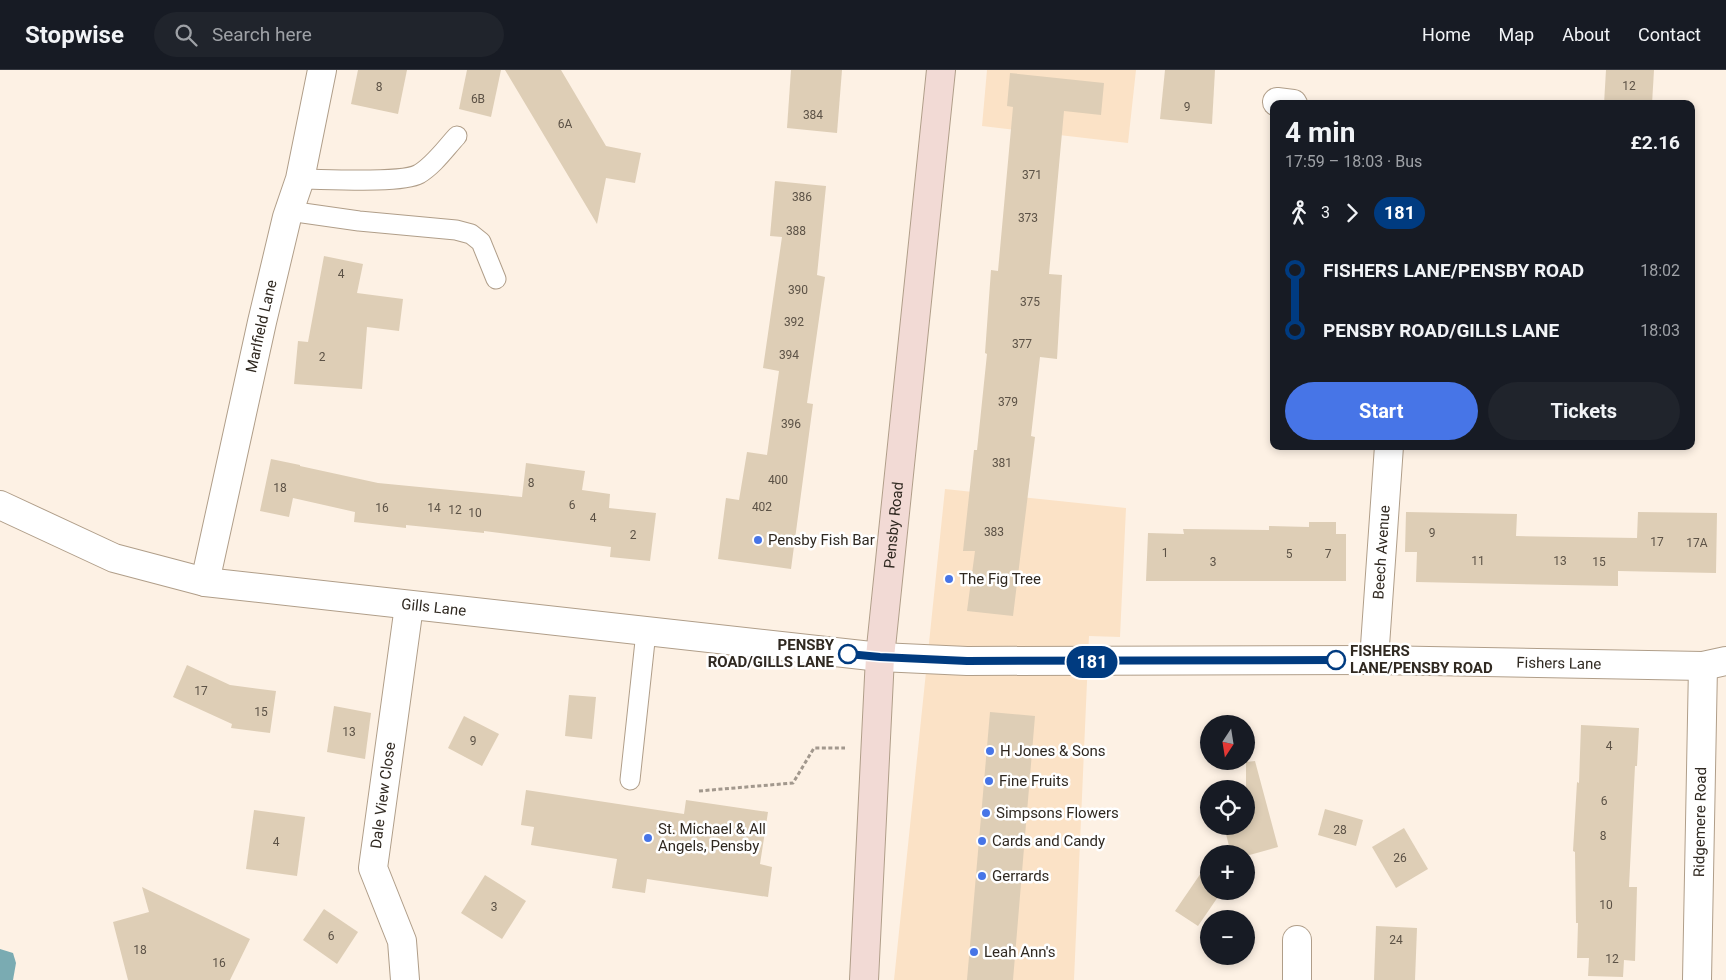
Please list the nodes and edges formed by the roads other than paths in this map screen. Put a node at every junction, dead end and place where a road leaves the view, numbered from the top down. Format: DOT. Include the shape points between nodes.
graph roads {
  1 [pos="322,70"];
  2 [pos="941,70"];
  3 [pos="458,136"];
  4 [pos="300,178"];
  5 [pos="289,211"];
  6 [pos="496,279"];
  7 [pos="1389,450"];
  8 [pos="0,505"];
  9 [pos="204,582"];
  10 [pos="409,606"];
  11 [pos="646,632"];
  12 [pos="880,657"];
  13 [pos="1374,660"];
  14 [pos="1714,664"];
  15 [pos="630,780"];
  16 [pos="1296,940"];
  17 [pos="405,980"];
  18 [pos="864,980"];
  19 [pos="1297,980"];
  20 [pos="1697,980"];
  1 -- 4 [label="street, Marlfield Lane"];
  2 -- 12 [label="main road, Pensby Road"];
  3 -- 4 [label="lane" via="417,175 390,180"];
  4 -- 5 [label="street, Marlfield Lane"];
  5 -- 6 [label="lane" via="471,234 481,242"];
  5 -- 9 [label="street, Marlfield Lane"];
  7 -- 13 [label="street, Beech Avenue"];
  8 -- 9 [label="street, Gills Lane" via="114,558"];
  9 -- 10 [label="street, Gills Lane"];
  10 -- 11 [label="street, Gills Lane"];
  10 -- 17 [label="street, Dale View Close" via="373,868 402,941"];
  11 -- 12 [label="street, Gills Lane"];
  11 -- 15 [label="lane"];
  12 -- 13 [label="street, Fishers Lane" via="1070,662"];
  12 -- 18 [label="main road, Pensby Road"];
  13 -- 14 [label="street, Fishers Lane"];
  14 -- 20 [label="street, Ridgemere Road"];
  16 -- 19 [label="street"];
}
